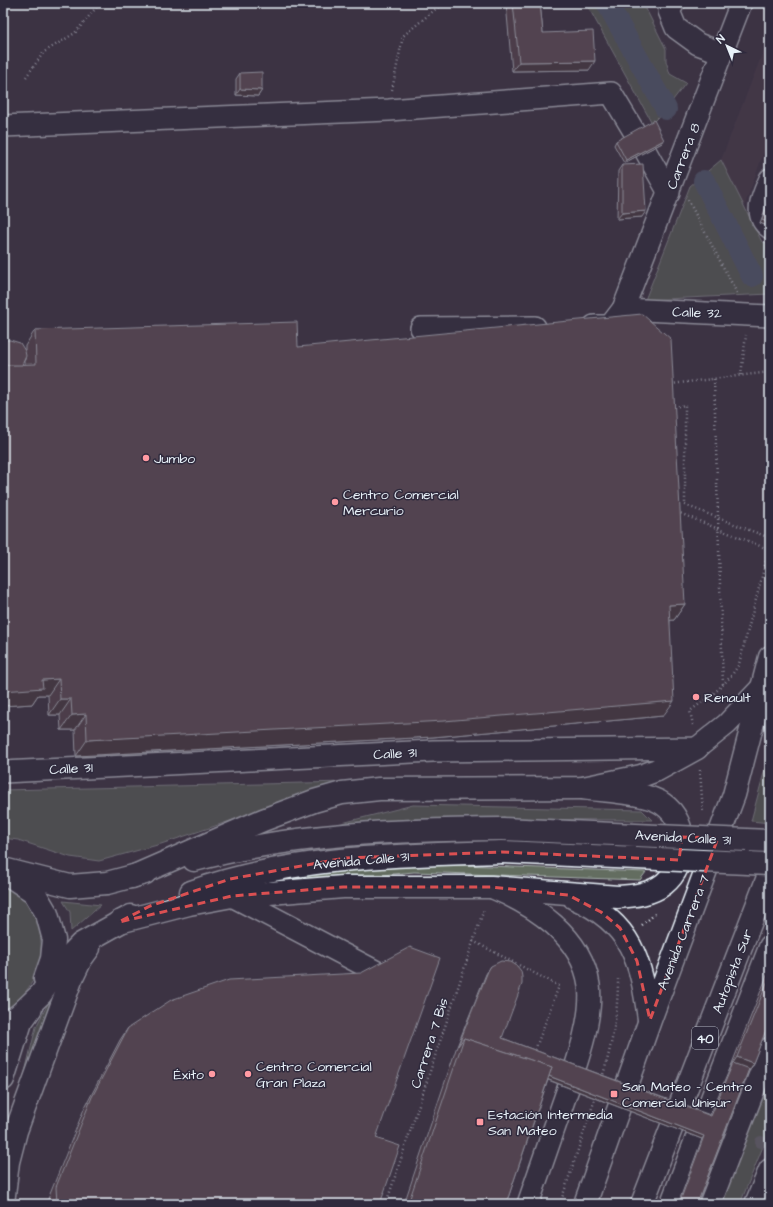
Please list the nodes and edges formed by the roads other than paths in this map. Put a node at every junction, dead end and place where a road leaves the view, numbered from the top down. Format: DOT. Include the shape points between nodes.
graph roads {
  1 [pos="674,3"];
  2 [pos="741,3"];
  3 [pos="722,53"];
  4 [pos="3,126"];
  5 [pos="635,133"];
  6 [pos="646,152"];
  7 [pos="770,179"];
  8 [pos="673,185"];
  9 [pos="770,228"];
  10 [pos="623,309"];
  11 [pos="770,316"];
  12 [pos="579,326"];
  13 [pos="555,327"];
  14 [pos="421,328"];
  15 [pos="770,657"];
  16 [pos="762,687"];
  17 [pos="697,748"];
  18 [pos="3,772"];
  19 [pos="583,788"];
  20 [pos="770,841"];
  21 [pos="770,864"];
  22 [pos="3,869"];
  23 [pos="3,872"];
  24 [pos="770,872"];
  25 [pos="132,877"];
  26 [pos="491,888"];
  27 [pos="568,895"];
  28 [pos="232,896"];
  29 [pos="119,922"];
  30 [pos="100,933"];
  31 [pos="770,946"];
  32 [pos="377,972"];
  33 [pos="41,994"];
  34 [pos="650,1020"];
  35 [pos="3,1024"];
  36 [pos="770,1048"];
  37 [pos="3,1079"];
  38 [pos="770,1170"];
  39 [pos="3,1203"];
  40 [pos="528,1204"];
  41 [pos="585,1204"];
  42 [pos="642,1204"];
  43 [pos="671,1204"];
  44 [pos="710,1204"];
  45 [pos="756,1204"];
  1 -- 3 [label="street" via="669,11 676,28 698,44"];
  2 -- 3 [label="street, Carrera 8"];
  3 -- 8 [label="street, Carrera 8"];
  4 -- 5 [label="street" via="389,110 611,93"];
  6 -- 8 [label="street"];
  7 -- 9 [label="street" via="760,203 761,216"];
  8 -- 10 [label="street, Carrera 8"];
  10 -- 11 [label="street, Calle 32"];
  10 -- 12 [label="street, Carrera 8" via="610,326"];
  13 -- 14 [label="street"];
  15 -- 16 [label="main road, Avenida Carrera 7"];
  16 -- 17 [label="street" via="727,724"];
  16 -- 34 [label="main road, Avenida Carrera 7" via="734,795"];
  17 -- 18 [label="street, Calle 31" via="433,744"];
  17 -- 19 [label="main road" via="658,770"];
  19 -- 25 [label="main road" via="362,790 314,801 263,820"];
  19 -- 27 [label="main road" via="635,795 663,803 680,826 682,853 676,870 665,884 652,891 629,897"];
  20 -- 25 [label="main road, Avenida Calle 31, bridge" via="502,829 414,830 348,834 284,842 203,858"];
  21 -- 29 [label="main road, Avenida Calle 31, bridge" via="502,852 345,858 263,871 150,906"];
  22 -- 25 [label="main road, Avenida Calle 31" via="70,886 107,883"];
  23 -- 33 [label="main road" via="34,892 47,914 54,940 52,959"];
  24 -- 42 [label="main road, Autopista Sur / 40"];
  26 -- 27 [label="main road"];
  26 -- 28 [label="main road" via="343,888"];
  26 -- 40 [label="street" via="526,904 560,931 584,965 589,986 588,1012 579,1056"];
  27 -- 34 [label="main road" via="601,912 620,928 639,968"];
  28 -- 29 [label="main road"];
  28 -- 32 [label="street"];
  29 -- 30 [label="main road, Avenida Calle 31"];
  30 -- 33 [label="main road, Avenida Calle 31" via="81,944 69,955"];
  30 -- 39 [label="main road" via="81,959 71,980 33,1083 14,1137"];
  31 -- 43 [label="street"];
  33 -- 35 [label="main road, Avenida Calle 31" via="18,1016"];
  33 -- 37 [label="main road" via="21,1022"];
  34 -- 41 [label="main road, Avenida Carrera 7"];
  36 -- 44 [label="street"];
  38 -- 45 [label="main road"];
}
